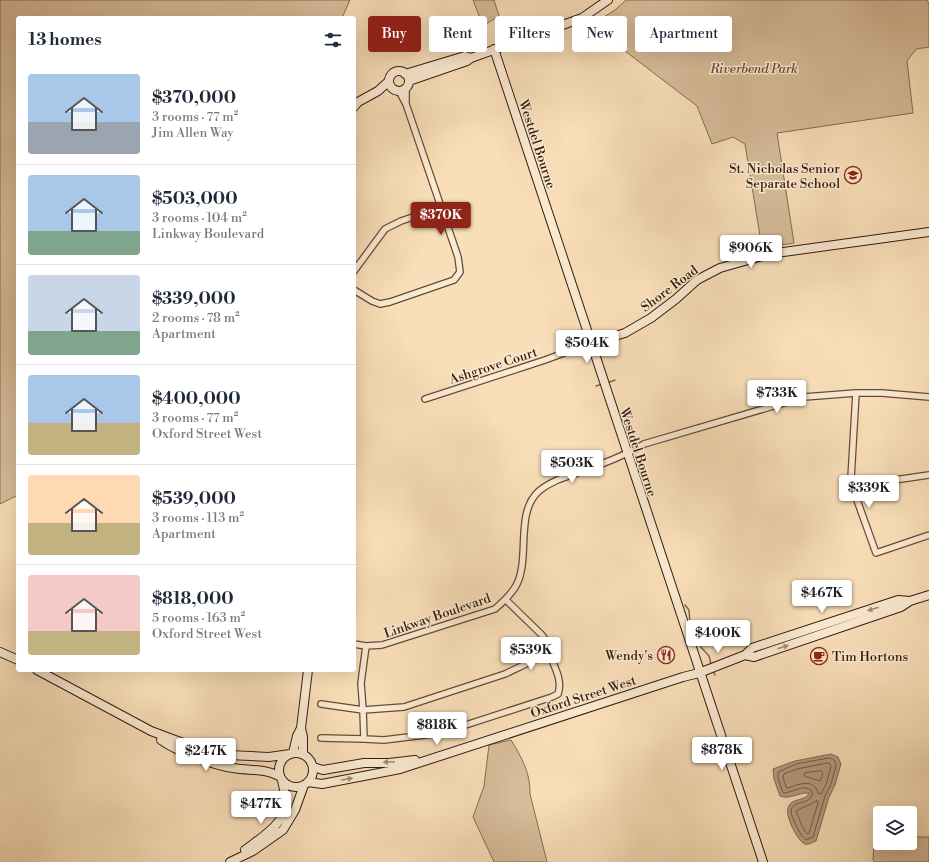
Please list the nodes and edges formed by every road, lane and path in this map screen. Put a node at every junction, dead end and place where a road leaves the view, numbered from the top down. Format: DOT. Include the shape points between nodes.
graph roads {
  1 [pos="608,0"];
  2 [pos="494,50"];
  3 [pos="400,84"];
  4 [pos="356,104"];
  5 [pos="440,208"];
  6 [pos="929,232"];
  7 [pos="356,268"];
  8 [pos="356,291"];
  9 [pos="591,343"];
  10 [pos="856,393"];
  11 [pos="929,398"];
  12 [pos="425,399"];
  13 [pos="628,454"];
  14 [pos="929,475"];
  15 [pos="853,489"];
  16 [pos="929,535"];
  17 [pos="929,595"];
  18 [pos="506,600"];
  19 [pos="356,644"];
  20 [pos="366,646"];
  21 [pos="0,652"];
  22 [pos="549,653"];
  23 [pos="16,659"];
  24 [pos="41,672"];
  25 [pos="308,672"];
  26 [pos="699,673"];
  27 [pos="321,704"];
  28 [pos="363,710"];
  29 [pos="301,728"];
  30 [pos="151,731"];
  31 [pos="321,738"];
  32 [pos="364,739"];
  33 [pos="292,753"];
  34 [pos="303,754"];
  35 [pos="428,759"];
  36 [pos="313,767"];
  37 [pos="280,778"];
  38 [pos="306,784"];
  39 [pos="230,862"];
  40 [pos="762,862"];
  1 -- 2 [label="main road" via="582,18 510,42"];
  2 -- 3 [label="main road" via="471,58 464,56"];
  2 -- 9 [label="main road, Westdel Bourne"];
  3 -- 4 [label="main road" via="378,91"];
  3 -- 5 [label="street"];
  5 -- 7 [label="street" via="385,229"];
  5 -- 8 [label="street" via="458,257 460,272 454,280 380,304"];
  6 -- 9 [label="main road, Shore Road" via="769,254 720,268 697,280 651,318 625,333"];
  9 -- 12 [label="street, Ashgrove Court"];
  9 -- 13 [label="main road, Westdel Bourne"];
  10 -- 11 [label="street, Linkway Boulevard"];
  10 -- 13 [label="street, Linkway Boulevard" via="804,397 644,444"];
  10 -- 15 [label="street" via="850,478"];
  13 -- 18 [label="street, Linkway Boulevard" via="556,480 538,492 527,511 520,575 517,585"];
  13 -- 26 [label="main road, Westdel Bourne"];
  14 -- 15 [label="street" via="874,483"];
  15 -- 16 [label="street" via="876,553"];
  17 -- 26 [label="main road, Oxford Street West" via="910,601 898,600 752,648 745,655"];
  18 -- 20 [label="street, Linkway Boulevard" via="495,609 382,645"];
  18 -- 22 [label="street" via="541,634 547,642"];
  19 -- 20 [label="street, Linkway Boulevard"];
  20 -- 28 [label="street" via="361,683"];
  21 -- 23 [label="main road"];
  22 -- 28 [label="street" via="505,674 404,707"];
  22 -- 32 [label="street" via="560,682 558,694 552,697 442,733 384,740"];
  24 -- 30 [label="main road"];
  25 -- 29 [label="main road"];
  26 -- 35 [label="main road, Oxford Street West"];
  26 -- 40 [label="main road, Westdel Bourne"];
  27 -- 28 [label="street"];
  28 -- 32 [label="street"];
  29 -- 33 [label="main road"];
  29 -- 34 [label="main road"];
  30 -- 33 [label="main road" via="183,744 228,755 269,757"];
  30 -- 37 [label="main road" via="163,741 216,765 270,771"];
  31 -- 32 [label="street"];
  33 -- 34 [label="main road"];
  33 -- 37 [label="main road" via="282,760 278,771"];
  34 -- 36 [label="main road"];
  35 -- 36 [label="main road, Oxford Street West, one-way" via="364,763 322,770"];
  38 -- 35 [label="main road, Oxford Street West, one-way" via="322,784 360,777"];
  36 -- 38 [label="main road"];
  37 -- 38 [label="main road" via="290,786 300,787"];
  37 -- 39 [label="main road" via="286,808 275,827"];
  38 -- 39 [label="main road" via="283,830 253,851"];
}
